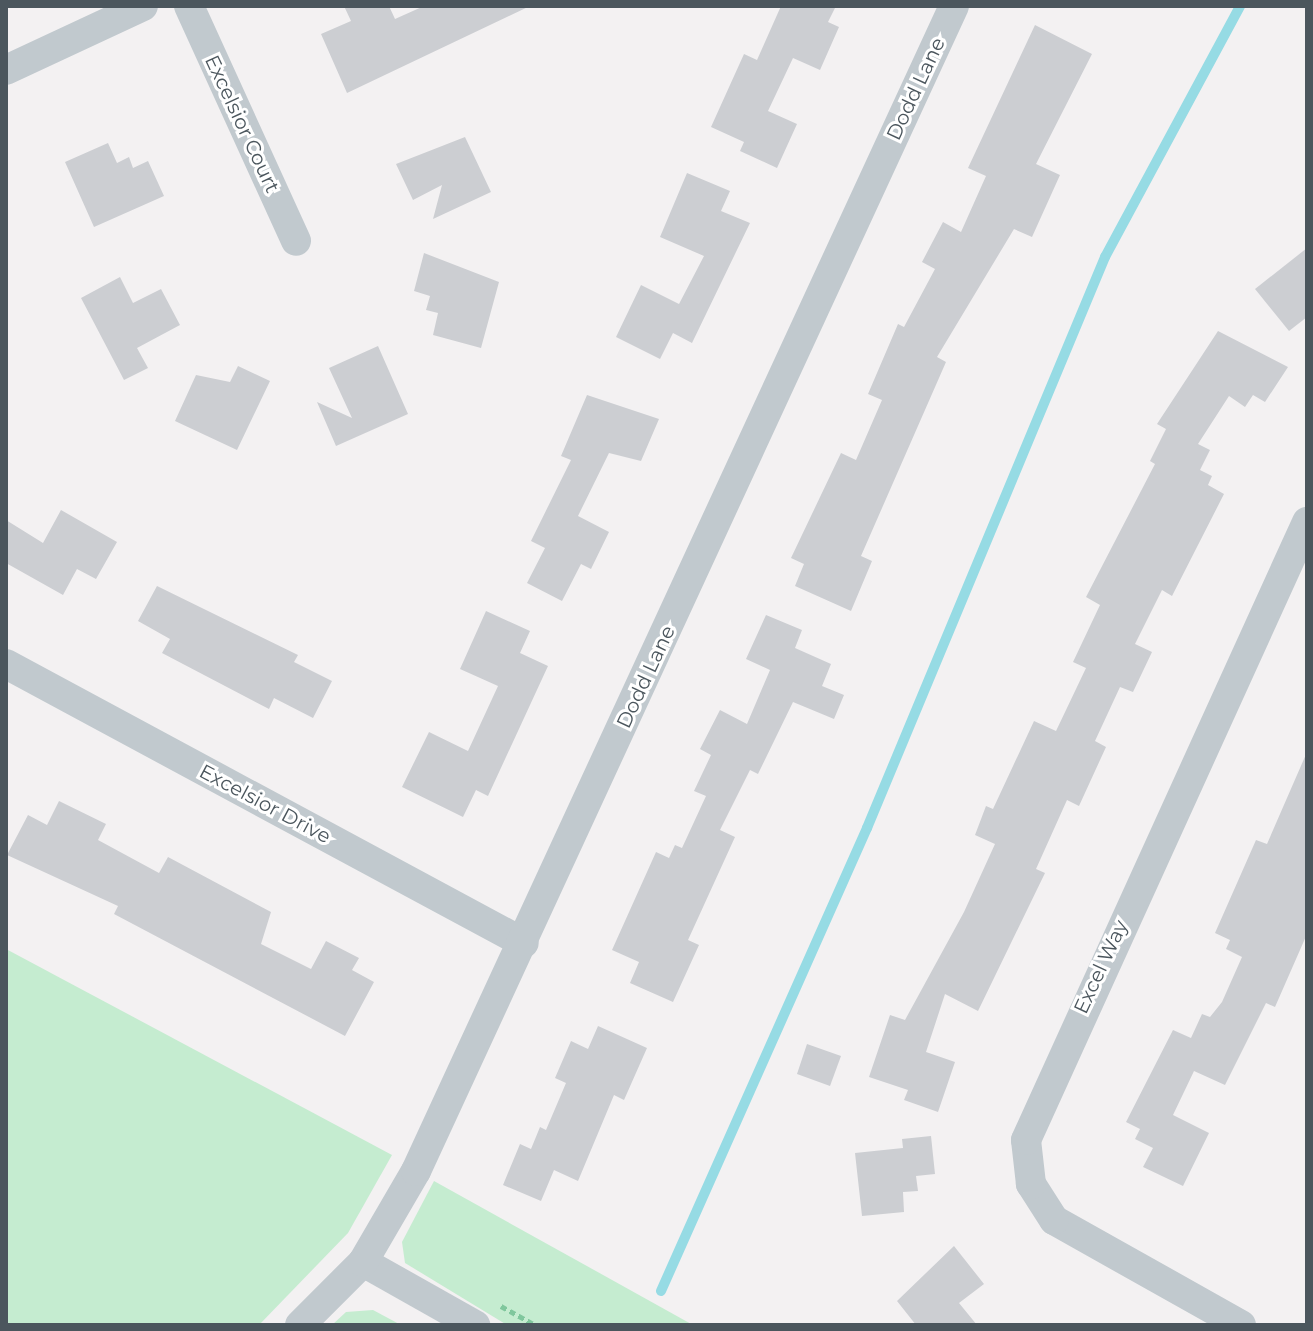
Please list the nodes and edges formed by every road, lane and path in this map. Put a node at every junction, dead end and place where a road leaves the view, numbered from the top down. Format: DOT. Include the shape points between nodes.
graph roads {
  1 [pos="143,6"];
  2 [pos="189,6"];
  3 [pos="954,6"];
  4 [pos="6,70"];
  5 [pos="296,241"];
  6 [pos="1307,522"];
  7 [pos="6,664"];
  8 [pos="524,943"];
  9 [pos="363,1262"];
  10 [pos="300,1325"];
  11 [pos="475,1325"];
  12 [pos="1241,1325"];
  1 -- 4 [label="street"];
  2 -- 5 [label="street, Excelsior Court"];
  3 -- 8 [label="street, Dodd Lane"];
  6 -- 12 [label="street, Excel Way" via="1026,1140 1031,1184 1054,1220"];
  7 -- 8 [label="street, Excelsior Drive"];
  8 -- 9 [label="street, Dodd Lane" via="416,1171"];
  9 -- 10 [label="street, Dodd Lane"];
  9 -- 11 [label="street"];
}
